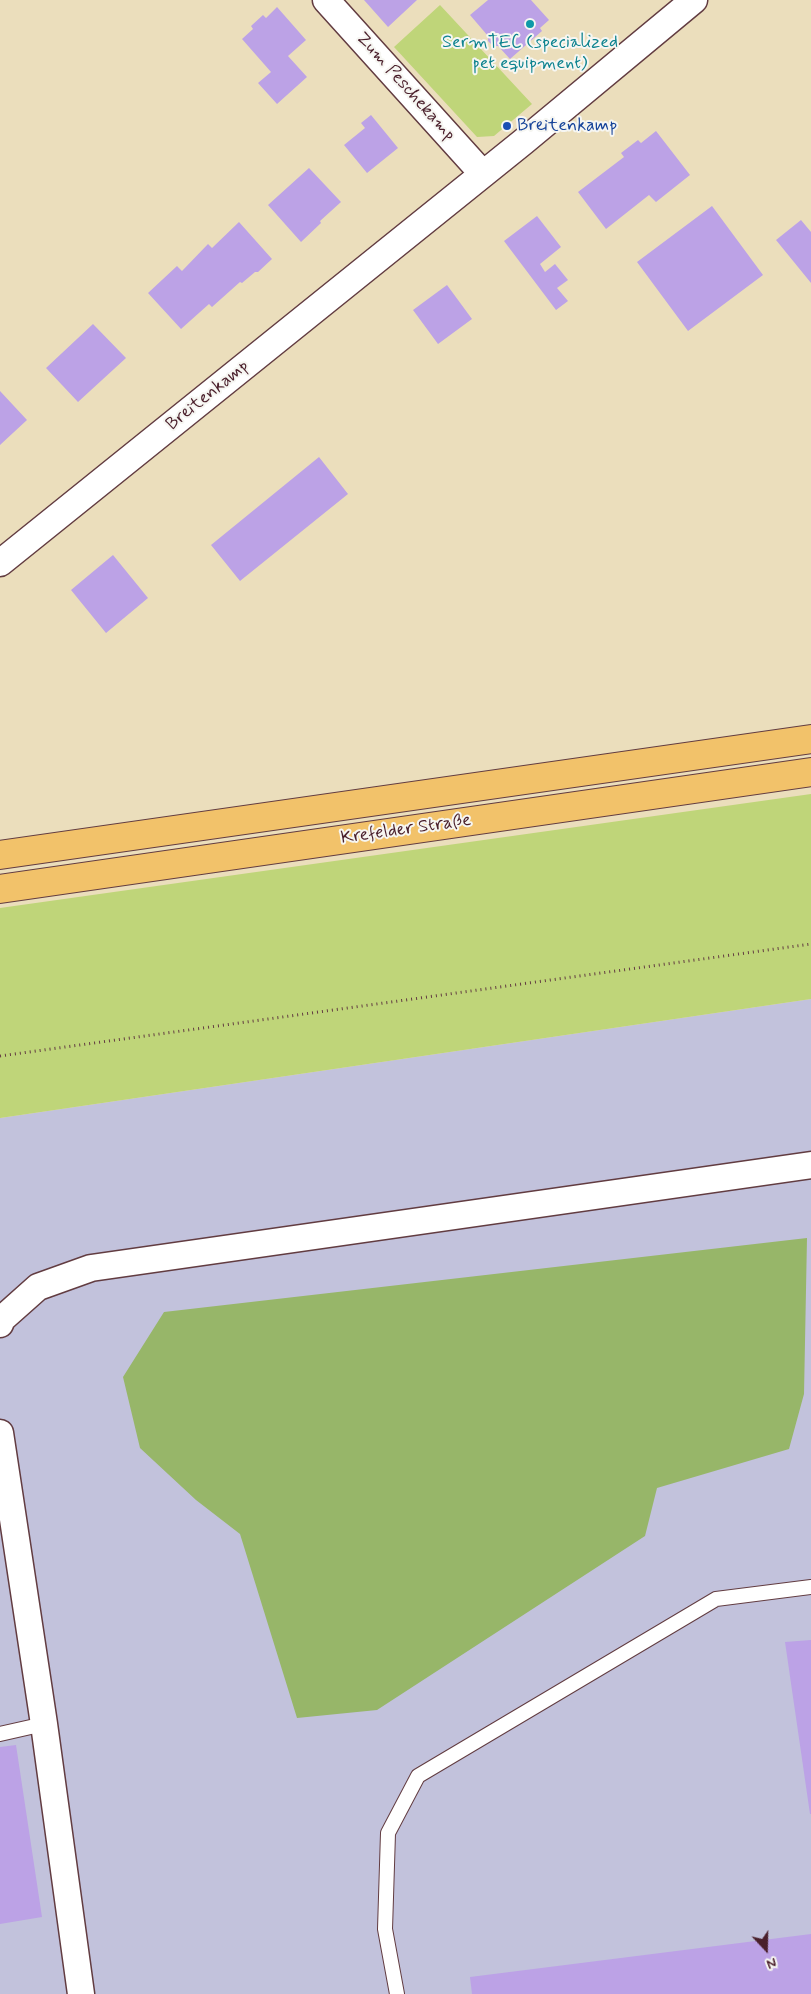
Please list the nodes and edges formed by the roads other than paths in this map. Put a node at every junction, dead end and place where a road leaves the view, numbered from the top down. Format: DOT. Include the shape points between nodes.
graph roads {
  1 [pos="326,0"];
  2 [pos="694,0"];
  3 [pos="483,174"];
  4 [pos="0,563"];
  5 [pos="811,739"];
  6 [pos="811,772"];
  7 [pos="0,855"];
  8 [pos="0,889"];
  9 [pos="811,1165"];
  10 [pos="0,1324"];
  11 [pos="0,1433"];
  12 [pos="811,1587"];
  13 [pos="44,1724"];
  14 [pos="0,1734"];
  15 [pos="81,1994"];
  16 [pos="397,1994"];
  1 -- 3 [label="street, Zum Peschekamp"];
  2 -- 3 [label="street, Breitenkamp"];
  3 -- 4 [label="street, Breitenkamp"];
  5 -- 7 [label="main road, Krefelder Straße"];
  6 -- 8 [label="main road, Krefelder Straße"];
  9 -- 10 [label="street" via="91,1268 38,1287 2,1318"];
  11 -- 13 [label="street"];
  12 -- 16 [label="lane" via="716,1599 418,1776 388,1833 385,1929"];
  13 -- 14 [label="lane"];
  13 -- 15 [label="street"];
}
